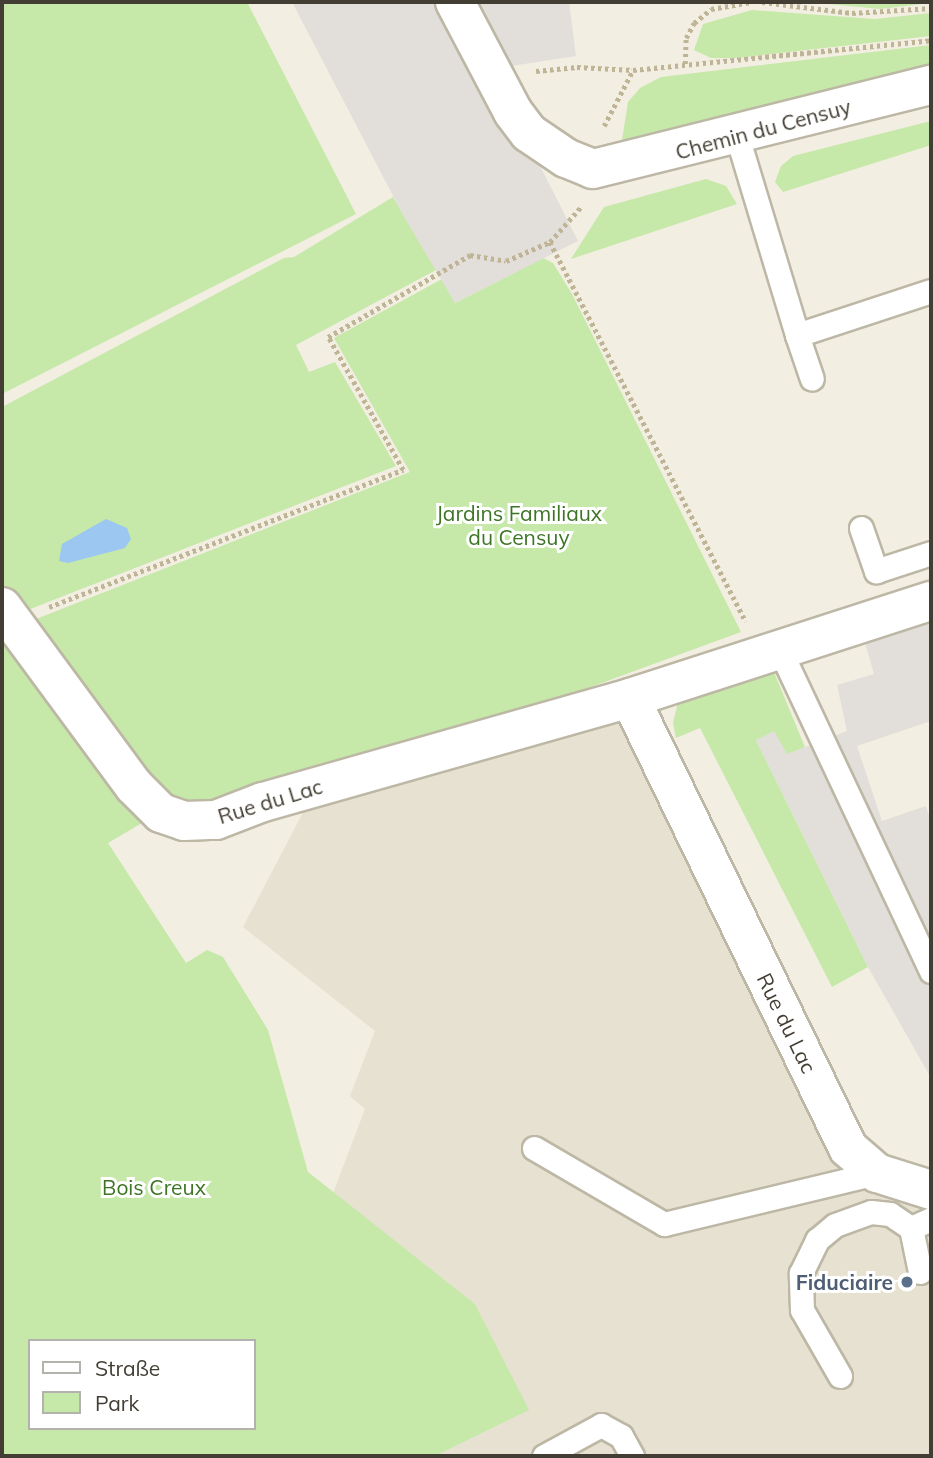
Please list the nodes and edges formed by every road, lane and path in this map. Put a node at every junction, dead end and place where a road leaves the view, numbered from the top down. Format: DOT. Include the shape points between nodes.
graph roads {
  1 [pos="455,2"];
  2 [pos="751,2"];
  3 [pos="762,2"];
  4 [pos="931,8"];
  5 [pos="931,40"];
  6 [pos="685,64"];
  7 [pos="633,70"];
  8 [pos="529,72"];
  9 [pos="931,85"];
  10 [pos="737,136"];
  11 [pos="593,168"];
  12 [pos="550,242"];
  13 [pos="931,291"];
  14 [pos="797,335"];
  15 [pos="812,380"];
  16 [pos="861,528"];
  17 [pos="931,553"];
  18 [pos="931,601"];
  19 [pos="7,614"];
  20 [pos="771,651"];
  21 [pos="630,698"];
  22 [pos="931,971"];
  23 [pos="534,1148"];
  24 [pos="877,1173"];
  25 [pos="931,1190"];
  26 [pos="921,1224"];
  27 [pos="920,1272"];
  28 [pos="839,1376"];
  29 [pos="544,1456"];
  30 [pos="632,1456"];
  1 -- 11 [label="street" via="513,112 529,132 566,158"];
  2 -- 6 [label="path" via="711,9 694,23 686,38"];
  3 -- 4 [label="path" via="852,13"];
  5 -- 6 [label="path" via="733,63"];
  6 -- 7 [label="path"];
  7 -- 8 [label="path" via="577,67"];
  7 -- 11 [label="path" via="611,104"];
  9 -- 10 [label="street, Chemin du Censuy"];
  10 -- 11 [label="street, Chemin du Censuy"];
  10 -- 14 [label="lane"];
  11 -- 12 [label="path"];
  12 -- 19 [label="path" via="506,261 470,255 328,337 403,470"];
  12 -- 20 [label="path"];
  13 -- 14 [label="lane"];
  14 -- 15 [label="lane"];
  16 -- 17 [label="lane" via="876,570"];
  18 -- 20 [label="street, Rue du Lac"];
  19 -- 21 [label="street, Rue du Lac" via="134,786 161,813 184,821 216,820 262,802"];
  20 -- 21 [label="street, Rue du Lac"];
  20 -- 22 [label="lane"];
  21 -- 24 [label="street, Rue du Lac" via="848,1148"];
  23 -- 24 [label="lane" via="664,1224"];
  24 -- 25 [label="street, Rue du Lac"];
  26 -- 27 [label="lane"];
  26 -- 28 [label="lane" via="871,1212 835,1226 817,1240 801,1273 802,1310"];
  29 -- 30 [label="lane" via="601,1425 621,1436"];
}
